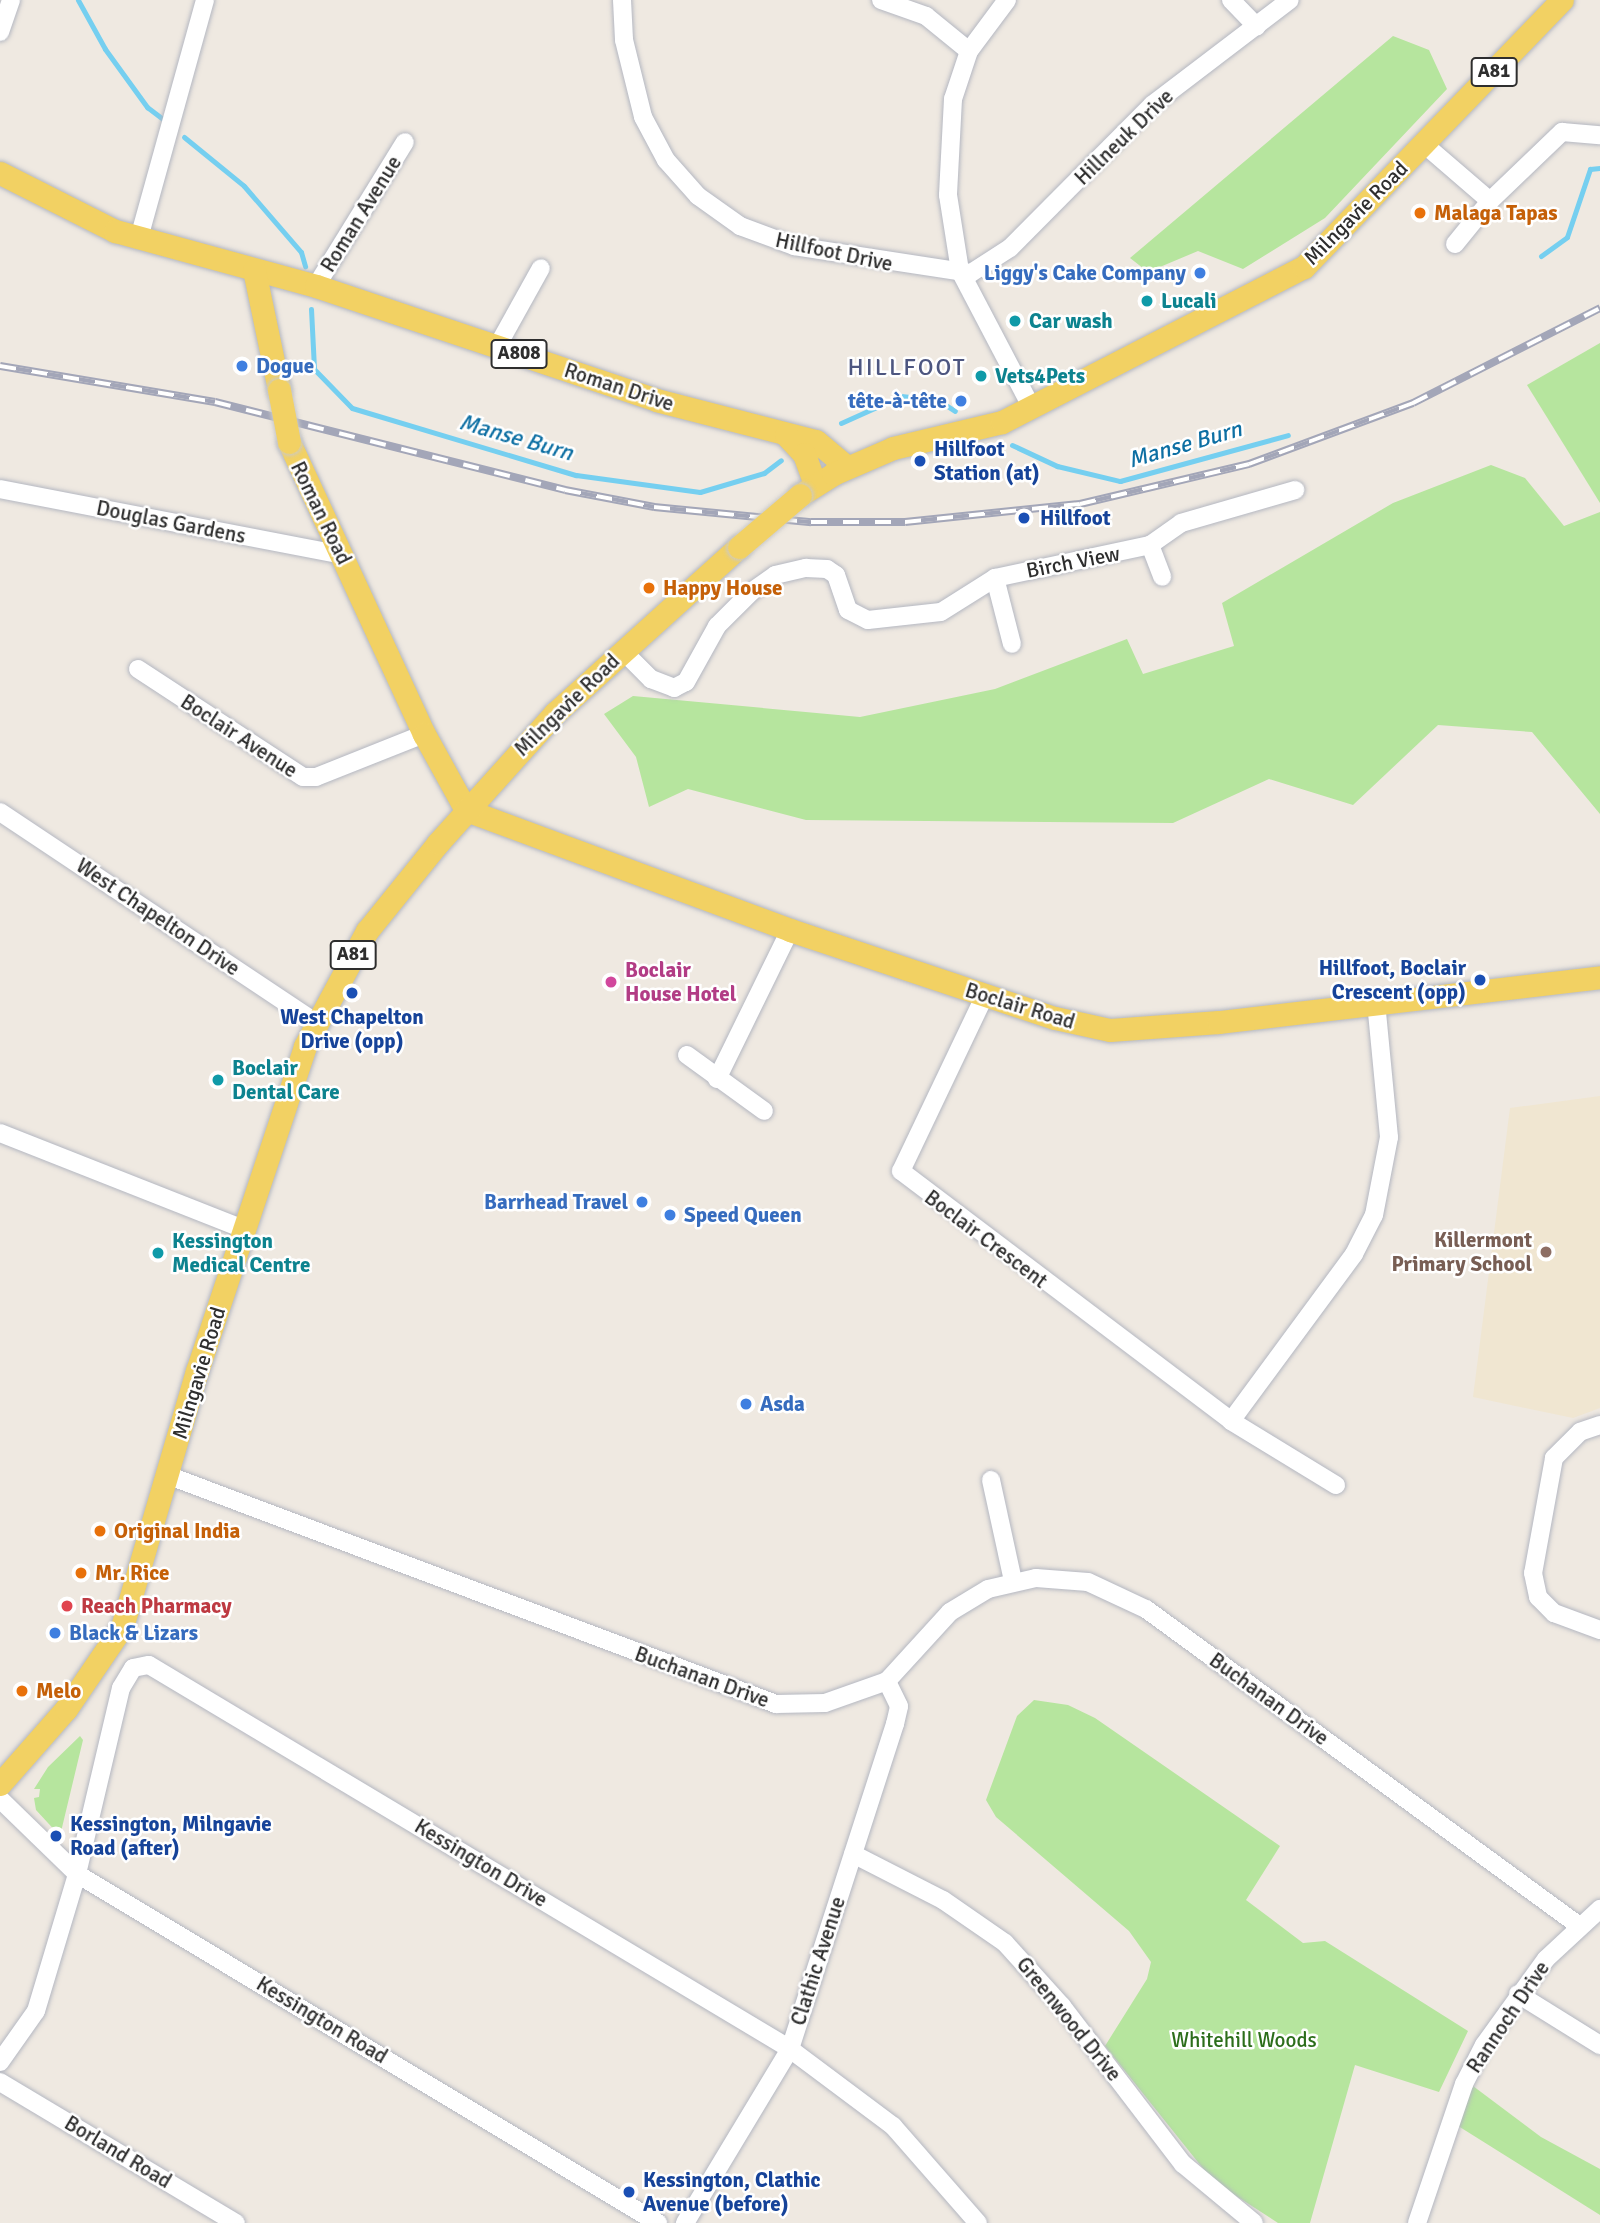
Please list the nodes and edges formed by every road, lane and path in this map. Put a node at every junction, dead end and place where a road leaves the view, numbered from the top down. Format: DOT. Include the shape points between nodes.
graph roads {
  1 [pos="11,0"];
  2 [pos="205,0"];
  3 [pos="622,0"];
  4 [pos="881,0"];
  5 [pos="1007,0"];
  6 [pos="1231,0"];
  7 [pos="1290,0"];
  8 [pos="1562,0"];
  9 [pos="1257,27"];
  10 [pos="0,32"];
  11 [pos="969,51"];
  12 [pos="1600,135"];
  13 [pos="405,142"];
  14 [pos="1425,145"];
  15 [pos="0,173"];
  16 [pos="1490,201"];
  17 [pos="139,238"];
  18 [pos="1455,244"];
  19 [pos="541,268"];
  20 [pos="254,270"];
  21 [pos="960,271"];
  22 [pos="316,286"];
  23 [pos="497,347"];
  24 [pos="1032,408"];
  25 [pos="786,435"];
  26 [pos="847,467"];
  27 [pos="0,489"];
  28 [pos="807,489"];
  29 [pos="1295,490"];
  30 [pos="1150,544"];
  31 [pos="342,555"];
  32 [pos="1162,577"];
  33 [pos="995,578"];
  34 [pos="1012,645"];
  35 [pos="623,651"];
  36 [pos="138,669"];
  37 [pos="424,734"];
  38 [pos="466,810"];
  39 [pos="0,812"];
  40 [pos="790,930"];
  41 [pos="1600,976"];
  42 [pos="985,995"];
  43 [pos="1376,1003"];
  44 [pos="316,1023"];
  45 [pos="687,1055"];
  46 [pos="717,1079"];
  47 [pos="764,1111"];
  48 [pos="0,1133"];
  49 [pos="244,1228"];
  50 [pos="1231,1421"];
  51 [pos="1600,1424"];
  52 [pos="167,1475"];
  53 [pos="991,1479"];
  54 [pos="1336,1485"];
  55 [pos="1013,1581"];
  56 [pos="1600,1630"];
  57 [pos="887,1681"];
  58 [pos="0,1784"];
  59 [pos="0,1799"];
  60 [pos="853,1854"];
  61 [pos="77,1874"];
  62 [pos="1600,1909"];
  63 [pos="1578,1926"];
  64 [pos="1518,1994"];
  65 [pos="1600,2045"];
  66 [pos="790,2049"];
  67 [pos="0,2062"];
  68 [pos="0,2082"];
  69 [pos="236,2223"];
  70 [pos="658,2223"];
  71 [pos="685,2223"];
  72 [pos="978,2223"];
  73 [pos="1254,2223"];
  74 [pos="1416,2223"];
  1 -- 10 [label="street"];
  2 -- 17 [label="street"];
  3 -- 21 [label="street, Hillfoot Drive" via="624,40 643,117 666,160 698,196 740,226 794,246"];
  4 -- 11 [label="street" via="926,16"];
  5 -- 11 [label="street"];
  6 -- 9 [label="street"];
  7 -- 9 [label="street, Hillneuk Drive"];
  8 -- 14 [label="main road, Milngavie Road / A81"];
  9 -- 21 [label="street, Hillneuk Drive" via="1152,105 1010,248 971,272"];
  11 -- 21 [label="street" via="953,99 948,151 951,222"];
  12 -- 16 [label="street" via="1562,132"];
  13 -- 22 [label="street, Roman Avenue"];
  14 -- 16 [label="street"];
  14 -- 24 [label="main road, Milngavie Road / A81" via="1304,267"];
  15 -- 17 [label="main road, A808" via="115,231"];
  16 -- 18 [label="street"];
  17 -- 20 [label="main road, A808"];
  19 -- 23 [label="street"];
  20 -- 22 [label="main road, Roman Drive / A808"];
  20 -- 31 [label="main road, Roman Road, bridge" via="289,442"];
  21 -- 24 [label="street"];
  22 -- 23 [label="main road, Roman Drive / A808"];
  23 -- 25 [label="main road, Roman Drive / A808" via="656,400"];
  24 -- 26 [label="main road, Milngavie Road / A81" via="983,430 892,448"];
  25 -- 26 [label="main road, Roman Drive / A808" via="816,441"];
  25 -- 28 [label="main road" via="803,454"];
  26 -- 28 [label="main road, Milngavie Road / A81"];
  27 -- 31 [label="street, Douglas Gardens"];
  28 -- 35 [label="main road, Milngavie Road / A81, bridge"];
  29 -- 30 [label="street, Birch View" via="1181,523"];
  30 -- 32 [label="street"];
  30 -- 33 [label="street, Birch View"];
  31 -- 37 [label="main road, Roman Road"];
  33 -- 34 [label="street"];
  33 -- 35 [label="street, Birch View" via="941,612 868,620 848,610 836,575 828,569 806,568 775,575 751,592 717,626 687,682 674,688 651,679"];
  35 -- 38 [label="main road, Milngavie Road / A81" via="555,713"];
  36 -- 37 [label="street, Boclair Avenue" via="303,778 316,777"];
  37 -- 38 [label="main road, Roman Road"];
  38 -- 40 [label="main road, Boclair Road"];
  38 -- 44 [label="main road, Milngavie Road / A81" via="368,931"];
  39 -- 44 [label="street, West Chapelton Drive"];
  40 -- 42 [label="main road, Boclair Road"];
  40 -- 46 [label="street"];
  41 -- 43 [label="main road, Boclair Road"];
  42 -- 43 [label="main road, Boclair Road" via="1071,1023 1110,1030"];
  42 -- 50 [label="street, Boclair Crescent" via="901,1171"];
  43 -- 50 [label="street" via="1389,1137 1374,1215 1354,1254"];
  44 -- 49 [label="main road, Milngavie Road / A81"];
  45 -- 46 [label="street"];
  46 -- 47 [label="street"];
  48 -- 49 [label="street"];
  49 -- 52 [label="main road, Milngavie Road / A81"];
  50 -- 54 [label="street, Boclair Crescent"];
  51 -- 56 [label="street" via="1580,1432 1554,1458 1533,1573 1538,1597 1554,1613"];
  52 -- 57 [label="street, Buchanan Drive" via="776,1704 825,1703"];
  52 -- 58 [label="main road, Milngavie Road / A81" via="122,1627 66,1709"];
  53 -- 55 [label="street"];
  55 -- 57 [label="street, Buchanan Drive" via="988,1589 950,1612"];
  55 -- 63 [label="street, Buchanan Drive" via="1058,1578 1088,1582 1146,1609"];
  57 -- 60 [label="street, Clathic Avenue" via="899,1706"];
  59 -- 61 [label="street, Kessington Road"];
  60 -- 66 [label="street, Clathic Avenue"];
  60 -- 73 [label="street, Greenwood Drive" via="943,1900 1005,1943 1062,2006 1183,2164"];
  61 -- 66 [label="street, Kessington Drive" via="121,1688 133,1668 149,1665"];
  61 -- 67 [label="street, Kessington Drive" via="36,2011"];
  61 -- 70 [label="street, Kessington Road"];
  62 -- 63 [label="street, Rannoch Drive"];
  63 -- 64 [label="street, Rannoch Drive"];
  64 -- 65 [label="street"];
  64 -- 74 [label="street, Rannoch Drive" via="1464,2084"];
  66 -- 71 [label="street, Clathic Avenue"];
  66 -- 72 [label="street, Kessington Drive" via="893,2126"];
  68 -- 69 [label="street, Borland Road"];
}
